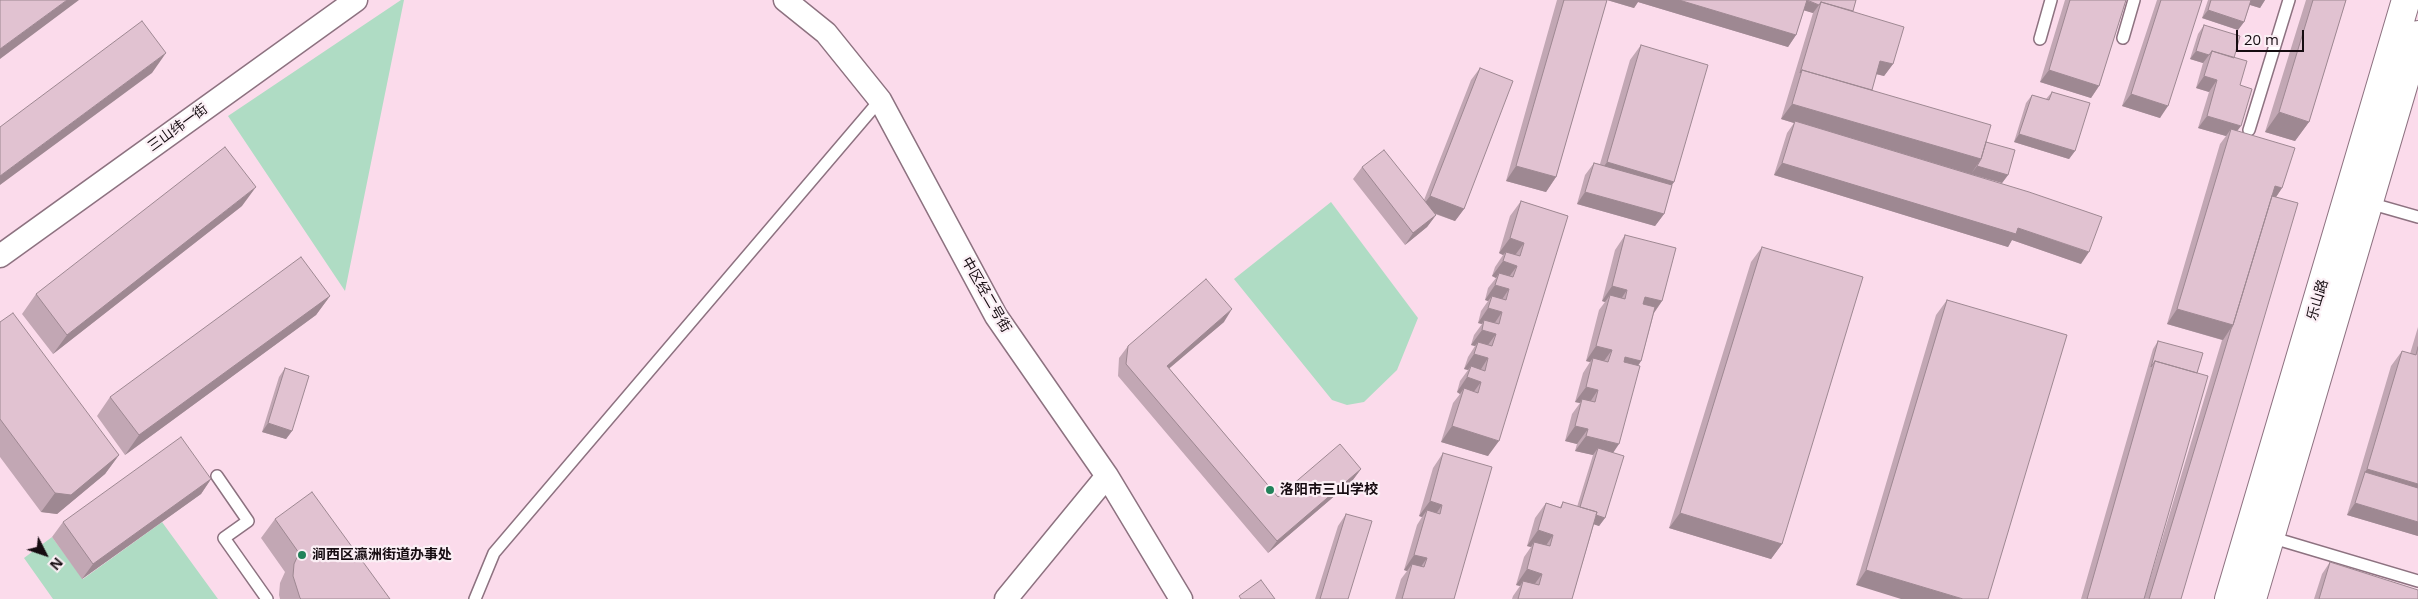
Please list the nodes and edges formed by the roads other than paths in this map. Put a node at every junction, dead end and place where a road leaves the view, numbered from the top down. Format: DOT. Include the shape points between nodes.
graph roads {
  1 [pos="356,0"];
  2 [pos="785,0"];
  3 [pos="2052,0"];
  4 [pos="2134,0"];
  5 [pos="2289,0"];
  6 [pos="2406,0"];
  7 [pos="2418,35"];
  8 [pos="2123,38"];
  9 [pos="2040,39"];
  10 [pos="880,100"];
  11 [pos="2249,130"];
  12 [pos="2359,200"];
  13 [pos="2418,217"];
  14 [pos="0,256"];
  15 [pos="217,476"];
  16 [pos="1110,482"];
  17 [pos="2270,536"];
  18 [pos="2418,581"];
  19 [pos="267,599"];
  20 [pos="475,599"];
  21 [pos="1006,599"];
  22 [pos="1020,599"];
  23 [pos="1181,599"];
  24 [pos="2229,599"];
  25 [pos="2252,599"];
  1 -- 14 [label="street, 三山纬一街"];
  2 -- 10 [label="street, 中区经二号街" via="826,33"];
  3 -- 9 [label="lane"];
  4 -- 8 [label="lane"];
  5 -- 11 [label="lane"];
  6 -- 12 [label="main road, 乐山路"];
  7 -- 12 [label="main road, 乐山路"];
  10 -- 16 [label="street, 中区经二号街" via="996,316"];
  10 -- 20 [label="lane" via="494,554"];
  12 -- 13 [label="lane"];
  12 -- 17 [label="main road, 乐山路"];
  12 -- 24 [label="main road, 乐山路"];
  15 -- 19 [label="lane" via="248,521 224,538"];
  16 -- 21 [label="street"];
  16 -- 22 [label="street"];
  16 -- 23 [label="street, 中区经二号街"];
  17 -- 18 [label="lane"];
  17 -- 25 [label="main road, 乐山路"];
}
